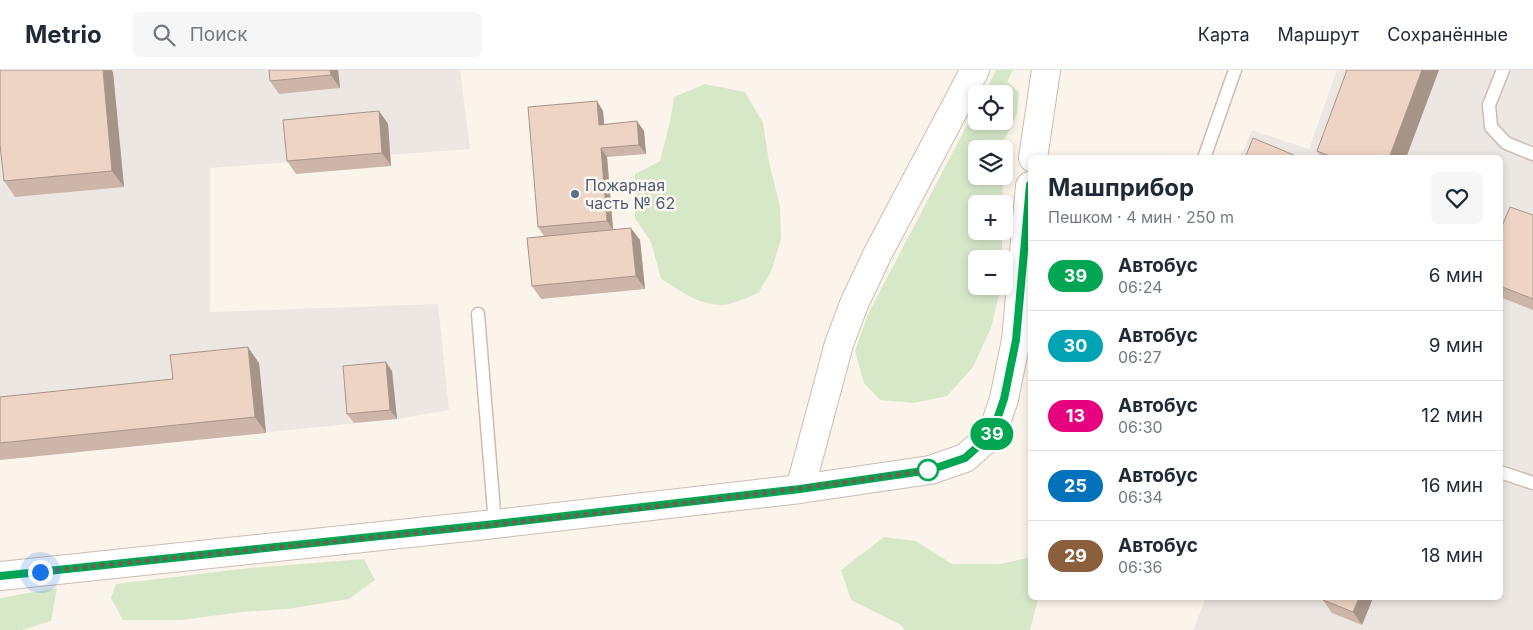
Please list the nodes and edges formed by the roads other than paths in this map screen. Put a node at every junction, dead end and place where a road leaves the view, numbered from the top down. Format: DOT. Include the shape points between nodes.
graph roads {
  1 [pos="975,70"];
  2 [pos="1046,70"];
  3 [pos="1235,70"];
  4 [pos="1502,70"];
  5 [pos="1533,154"];
  6 [pos="1033,155"];
  7 [pos="1205,155"];
  8 [pos="1028,208"];
  9 [pos="478,314"];
  10 [pos="1503,473"];
  11 [pos="1533,482"];
  12 [pos="800,489"];
  13 [pos="495,524"];
  14 [pos="0,576"];
  1 -- 12 [label="street" via="854,304 839,344"];
  2 -- 6 [label="street"];
  3 -- 7 [label="lane"];
  4 -- 5 [label="lane" via="1488,105 1491,127 1506,143"];
  8 -- 12 [label="street" via="1016,340 1004,399 992,434 965,458 930,470"];
  9 -- 13 [label="lane"];
  10 -- 11 [label="lane"];
  12 -- 13 [label="street"];
  13 -- 14 [label="street"];
}
